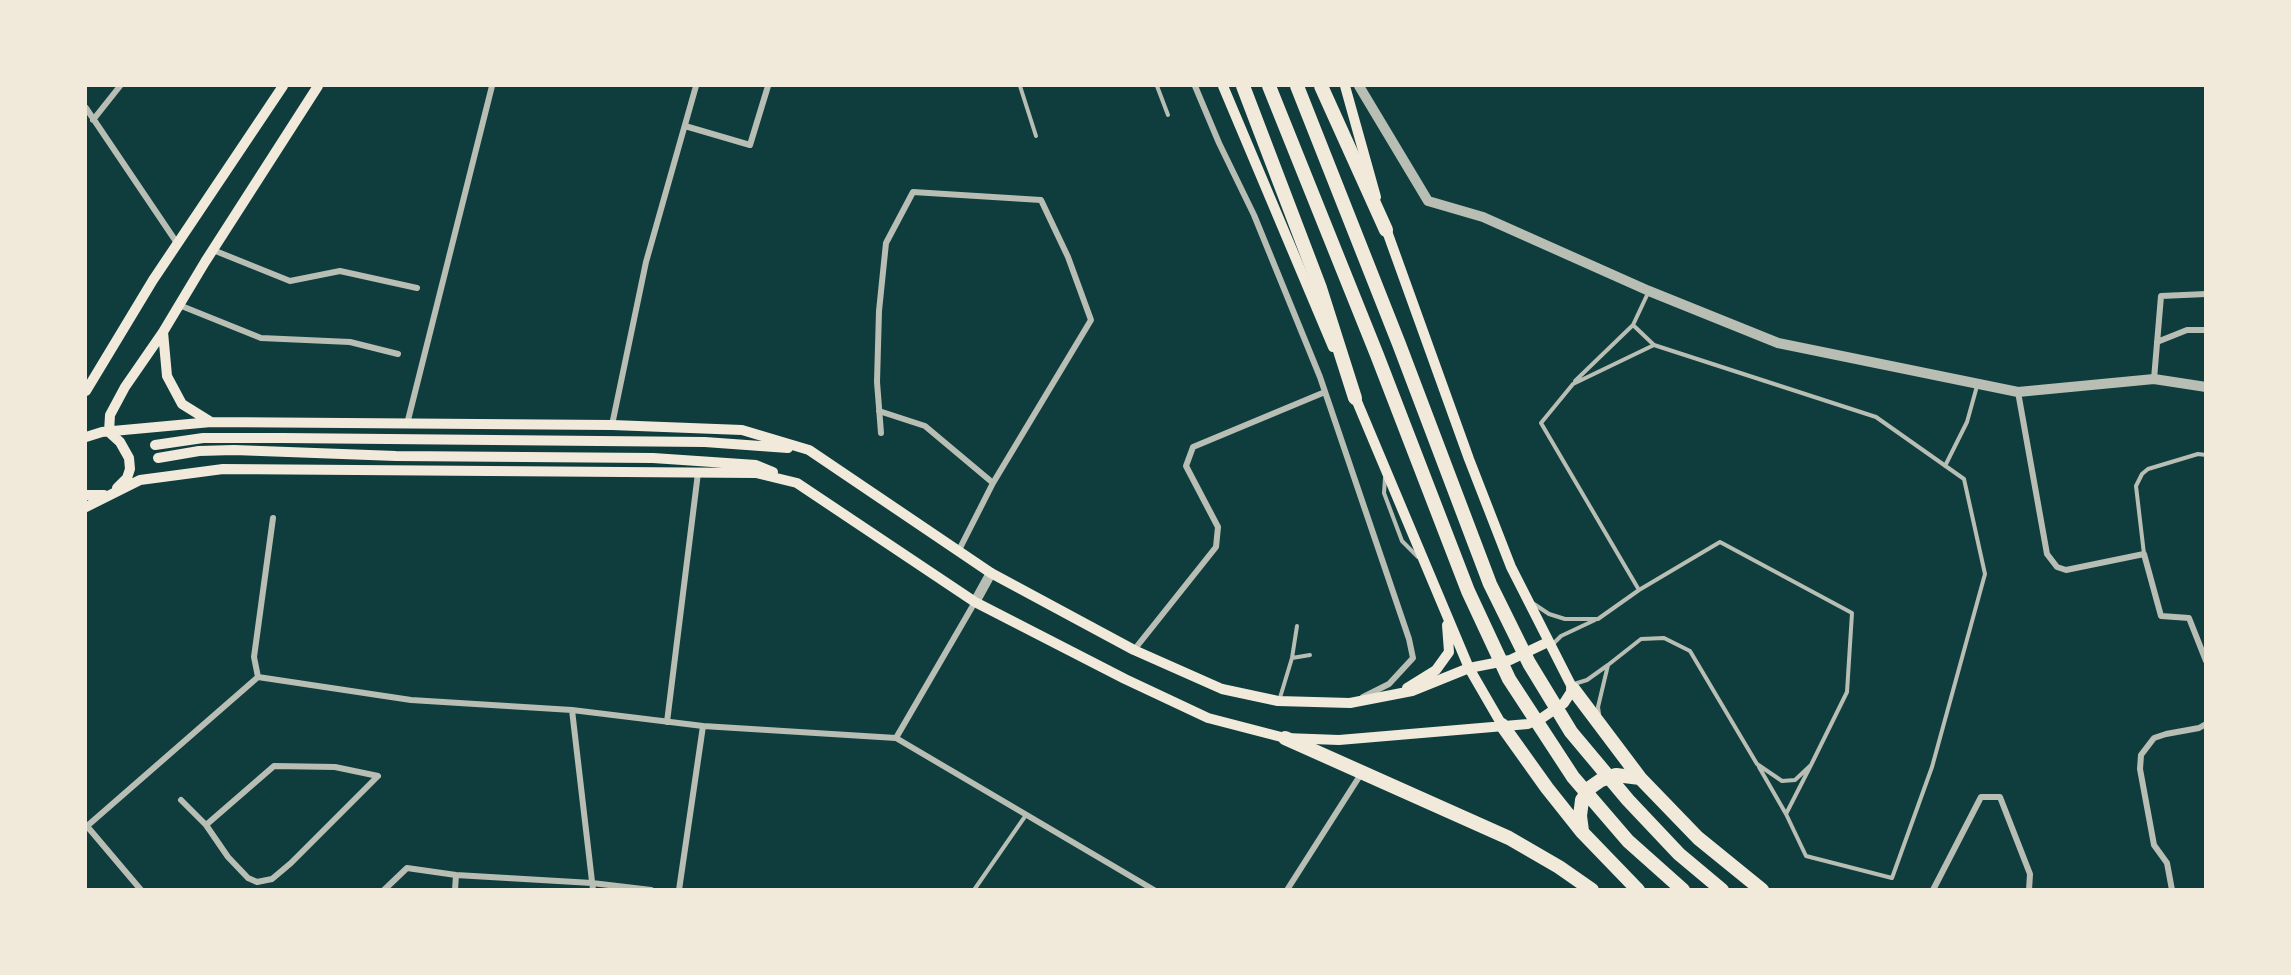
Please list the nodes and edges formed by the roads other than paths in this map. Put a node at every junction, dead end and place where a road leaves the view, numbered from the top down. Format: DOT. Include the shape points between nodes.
graph roads {
  1 [pos="120,86"];
  2 [pos="283,86"];
  3 [pos="318,86"];
  4 [pos="492,86"];
  5 [pos="696,86"];
  6 [pos="768,86"];
  7 [pos="1020,86"];
  8 [pos="1157,86"];
  9 [pos="1195,86"];
  10 [pos="1222,86"];
  11 [pos="1243,86"];
  12 [pos="1269,86"];
  13 [pos="1297,86"];
  14 [pos="1321,86"];
  15 [pos="1345,86"];
  16 [pos="1359,86"];
  17 [pos="86,108"];
  18 [pos="1168,115"];
  19 [pos="93,120"];
  20 [pos="685,126"];
  21 [pos="1036,136"];
  22 [pos="1386,230"];
  23 [pos="177,243"];
  24 [pos="213,250"];
  25 [pos="417,288"];
  26 [pos="1649,291"];
  27 [pos="2205,294"];
  28 [pos="179,305"];
  29 [pos="1633,325"];
  30 [pos="2205,330"];
  31 [pos="163,332"];
  32 [pos="2157,342"];
  33 [pos="1654,345"];
  34 [pos="398,354"];
  35 [pos="2154,379"];
  36 [pos="1573,384"];
  37 [pos="1977,384"];
  38 [pos="2205,387"];
  39 [pos="86,391"];
  40 [pos="1325,392"];
  41 [pos="2018,392"];
  42 [pos="1355,398"];
  43 [pos="879,411"];
  44 [pos="211,422"];
  45 [pos="407,424"];
  46 [pos="612,425"];
  47 [pos="109,432"];
  48 [pos="881,433"];
  49 [pos="86,437"];
  50 [pos="155,445"];
  51 [pos="809,450"];
  52 [pos="2205,455"];
  53 [pos="158,458"];
  54 [pos="1946,466"];
  55 [pos="698,473"];
  56 [pos="797,483"];
  57 [pos="993,483"];
  58 [pos="86,495"];
  59 [pos="109,495"];
  60 [pos="86,507"];
  61 [pos="273,518"];
  62 [pos="958,552"];
  63 [pos="2144,554"];
  64 [pos="1511,567"];
  65 [pos="991,573"];
  66 [pos="1639,590"];
  67 [pos="975,602"];
  68 [pos="1447,615"];
  69 [pos="1598,619"];
  70 [pos="1297,626"];
  71 [pos="1549,644"];
  72 [pos="1134,650"];
  73 [pos="1310,655"];
  74 [pos="1292,658"];
  75 [pos="2205,661"];
  76 [pos="1608,665"];
  77 [pos="1469,668"];
  78 [pos="258,677"];
  79 [pos="1572,687"];
  80 [pos="1397,694"];
  81 [pos="1278,701"];
  82 [pos="1350,703"];
  83 [pos="572,710"];
  84 [pos="667,722"];
  85 [pos="2205,724"];
  86 [pos="1502,725"];
  87 [pos="703,726"];
  88 [pos="1600,727"];
  89 [pos="896,738"];
  90 [pos="1285,738"];
  91 [pos="1757,764"];
  92 [pos="1811,765"];
  93 [pos="1361,774"];
  94 [pos="1640,778"];
  95 [pos="181,800"];
  96 [pos="1786,814"];
  97 [pos="1027,815"];
  98 [pos="206,825"];
  99 [pos="86,826"];
  100 [pos="1582,832"];
  101 [pos="456,875"];
  102 [pos="592,886"];
  103 [pos="141,890"];
  104 [pos="384,890"];
  105 [pos="455,890"];
  106 [pos="651,890"];
  107 [pos="679,890"];
  108 [pos="974,890"];
  109 [pos="1154,890"];
  110 [pos="1287,890"];
  111 [pos="1592,890"];
  112 [pos="1638,890"];
  113 [pos="1683,890"];
  114 [pos="1722,890"];
  115 [pos="1762,890"];
  116 [pos="1934,890"];
  117 [pos="2029,890"];
  118 [pos="2172,890"];
  1 -- 19 [label="street"];
  2 -- 23 [label="main road"];
  3 -- 24 [label="main road"];
  4 -- 45 [label="street"];
  5 -- 20 [label="street"];
  6 -- 20 [label="street" via="750,145"];
  7 -- 21 [label="lane"];
  8 -- 18 [label="lane"];
  9 -- 40 [label="street" via="1254,215"];
  10 -- 42 [label="main road"];
  11 -- 42 [label="highway" via="1320,288"];
  12 -- 113 [label="highway" via="1468,591 1509,679 1572,777 1628,841"];
  13 -- 114 [label="highway" via="1490,584 1529,663 1571,732 1628,800 1671,847"];
  14 -- 22 [label="highway"];
  15 -- 22 [label="main road"];
  16 -- 26 [label="street" via="1428,201 1483,217"];
  17 -- 19 [label="street"];
  19 -- 23 [label="street"];
  20 -- 46 [label="street" via="646,262"];
  22 -- 64 [label="main road"];
  23 -- 39 [label="main road"];
  24 -- 25 [label="street" via="290,281 340,271"];
  24 -- 28 [label="main road"];
  26 -- 29 [label="lane"];
  26 -- 37 [label="street" via="1778,343"];
  27 -- 32 [label="street" via="2161,296"];
  28 -- 31 [label="main road"];
  28 -- 34 [label="street" via="261,338 350,342"];
  29 -- 33 [label="lane"];
  29 -- 36 [label="lane"];
  30 -- 32 [label="street" via="2187,330"];
  31 -- 44 [label="main road" via="167,376 182,404"];
  31 -- 47 [label="main road" via="125,387 110,415"];
  32 -- 35 [label="street"];
  33 -- 36 [label="lane"];
  33 -- 54 [label="lane" via="1876,417"];
  35 -- 38 [label="street"];
  35 -- 41 [label="street"];
  36 -- 66 [label="lane" via="1541,423"];
  37 -- 41 [label="street"];
  37 -- 54 [label="lane" via="1967,422"];
  40 -- 72 [label="street" via="1193,447 1186,466 1218,527 1216,547"];
  40 -- 82 [label="street" via="1413,658 1389,684"];
  41 -- 63 [label="street" via="2047,554 2057,567 2067,570"];
  42 -- 68 [label="main road"];
  43 -- 48 [label="street"];
  43 -- 57 [label="street" via="925,426"];
  43 -- 57 [label="street" via="879,311 886,243 913,192 1041,200 1091,320"];
  44 -- 45 [label="main road"];
  44 -- 47 [label="main road"];
  45 -- 46 [label="main road"];
  46 -- 51 [label="main road" via="741,430"];
  47 -- 49 [label="main road"];
  47 -- 59 [label="main road" via="125,450 130,469 123,484"];
  50 -- 51 [label="main road" via="203,438 282,438 705,442"];
  51 -- 62 [label="main road"];
  52 -- 63 [label="lane" via="2148,469 2139,480 2136,486"];
  53 -- 56 [label="main road" via="234,450 653,458 756,465"];
  54 -- 96 [label="lane" via="1964,479 1985,574 1932,767 1892,878 1806,856"];
  55 -- 56 [label="main road" via="756,473"];
  55 -- 59 [label="main road" via="224,469 140,480"];
  55 -- 84 [label="street"];
  56 -- 67 [label="main road"];
  57 -- 62 [label="street"];
  58 -- 59 [label="main road"];
  59 -- 60 [label="main road"];
  61 -- 78 [label="street" via="254,657"];
  62 -- 65 [label="main road"];
  63 -- 75 [label="street" via="2161,616 2189,618"];
  64 -- 69 [label="lane" via="1527,599 1549,614 1565,619"];
  64 -- 71 [label="main road"];
  65 -- 67 [label="street"];
  65 -- 72 [label="main road"];
  66 -- 69 [label="lane"];
  66 -- 92 [label="lane" via="1720,542 1852,613 1847,692"];
  67 -- 89 [label="street"];
  67 -- 90 [label="main road" via="1208,718"];
  68 -- 77 [label="main road"];
  68 -- 80 [label="main road" via="1449,652 1436,670"];
  69 -- 71 [label="lane"];
  70 -- 74 [label="lane"];
  71 -- 77 [label="main road" via="1510,660"];
  71 -- 79 [label="main road"];
  72 -- 81 [label="main road" via="1222,689"];
  73 -- 74 [label="lane"];
  74 -- 81 [label="lane"];
  76 -- 79 [label="lane"];
  76 -- 88 [label="lane" via="1598,707"];
  76 -- 91 [label="lane" via="1641,639 1664,638 1690,651"];
  77 -- 80 [label="main road"];
  77 -- 86 [label="main road"];
  78 -- 83 [label="street" via="411,700"];
  78 -- 99 [label="street"];
  79 -- 86 [label="main road" via="1564,703 1542,718 1527,724"];
  79 -- 88 [label="highway"];
  80 -- 82 [label="main road"];
  81 -- 82 [label="main road"];
  83 -- 84 [label="street"];
  83 -- 102 [label="street"];
  84 -- 87 [label="street"];
  85 -- 118 [label="street" via="2154,738 2141,755 2154,845 2167,863"];
  86 -- 90 [label="main road" via="1339,740"];
  86 -- 100 [label="highway"];
  87 -- 89 [label="street"];
  87 -- 107 [label="street"];
  88 -- 94 [label="highway"];
  89 -- 97 [label="street"];
  90 -- 93 [label="highway"];
  91 -- 92 [label="lane" via="1782,781 1795,780"];
  91 -- 96 [label="lane"];
  92 -- 96 [label="lane"];
  93 -- 110 [label="street"];
  93 -- 111 [label="highway" via="1509,838"];
  94 -- 100 [label="highway" via="1616,775 1591,787 1582,800"];
  94 -- 115 [label="highway" via="1698,838"];
  95 -- 98 [label="street"];
  97 -- 108 [label="lane"];
  97 -- 109 [label="street"];
  98 -- 98 [label="street" via="248,878 257,882 272,879 378,776 335,767 274,766"];
  99 -- 103 [label="street"];
  100 -- 112 [label="highway"];
  101 -- 102 [label="street"];
  101 -- 104 [label="street" via="407,868"];
  101 -- 105 [label="street"];
  102 -- 106 [label="street"];
  116 -- 117 [label="street" via="1981,797 2000,797 2030,874"];
}
